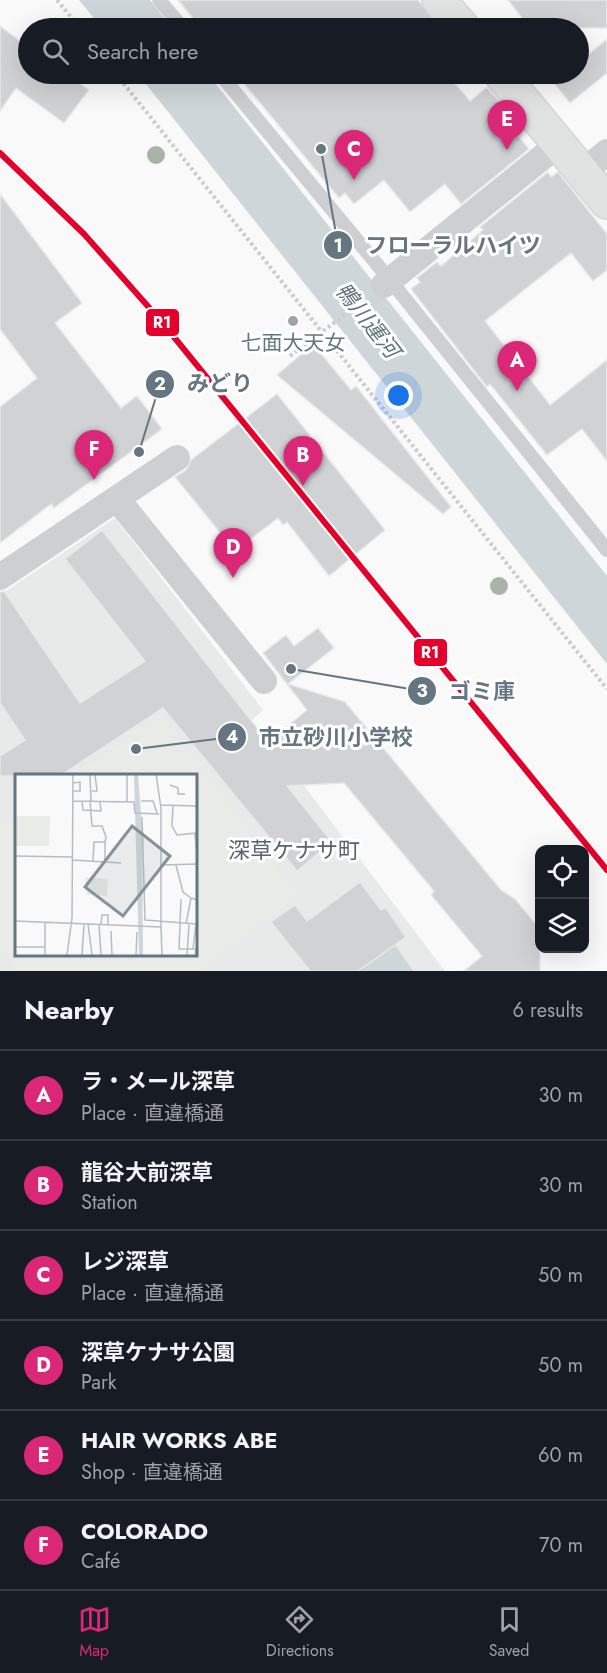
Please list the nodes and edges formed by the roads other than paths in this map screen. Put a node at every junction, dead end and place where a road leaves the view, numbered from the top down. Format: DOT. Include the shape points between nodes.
graph roads {
  1 [pos="159,0"];
  2 [pos="440,0"];
  3 [pos="174,18"];
  4 [pos="455,18"];
  5 [pos="228,84"];
  6 [pos="510,84"];
  7 [pos="560,143"];
  8 [pos="595,162"];
  9 [pos="607,202"];
  10 [pos="387,283"];
  11 [pos="177,458"];
  12 [pos="117,499"];
  13 [pos="607,550"];
  14 [pos="1,574"];
  15 [pos="264,681"];
  1 -- 3 [label="lane"];
  2 -- 4 [label="main road"];
  5 -- 10 [label="lane"];
  6 -- 7 [label="main road"];
  7 -- 8 [label="main road"];
  7 -- 10 [label="street"];
  8 -- 9 [label="main road"];
  10 -- 13 [label="lane"];
  11 -- 12 [label="street"];
  12 -- 14 [label="street"];
  12 -- 15 [label="street"];
}
